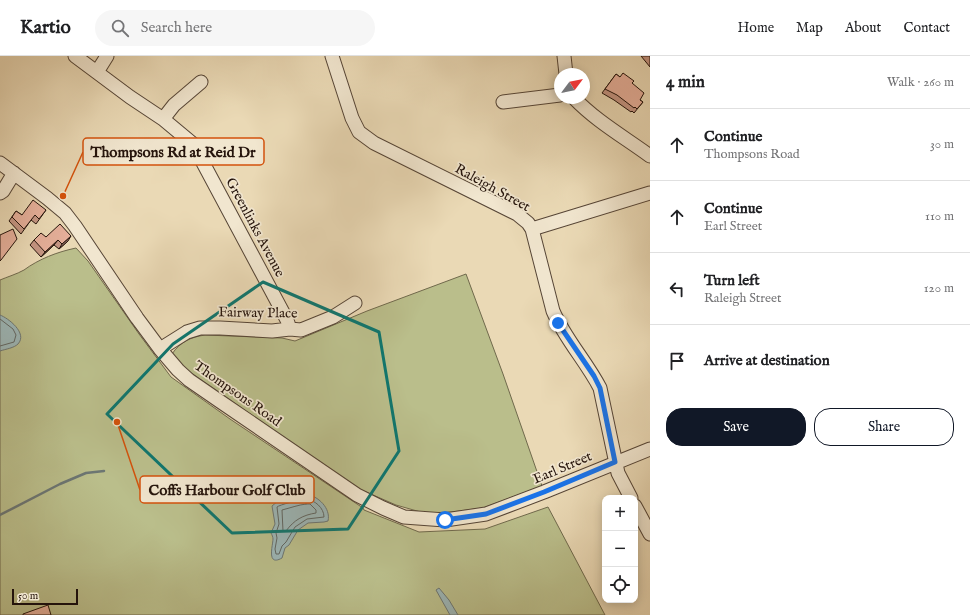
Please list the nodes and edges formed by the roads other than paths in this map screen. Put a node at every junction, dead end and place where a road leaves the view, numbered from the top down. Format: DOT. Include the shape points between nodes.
graph roads {
  1 [pos="75,56"];
  2 [pos="107,56"];
  3 [pos="564,56"];
  4 [pos="337,58"];
  5 [pos="565,68"];
  6 [pos="97,72"];
  7 [pos="201,82"];
  8 [pos="554,96"];
  9 [pos="503,102"];
  10 [pos="581,104"];
  11 [pos="163,119"];
  12 [pos="650,156"];
  13 [pos="0,163"];
  14 [pos="14,174"];
  15 [pos="0,193"];
  16 [pos="650,193"];
  17 [pos="532,229"];
  18 [pos="355,303"];
  19 [pos="290,329"];
  20 [pos="160,349"];
  21 [pos="650,449"];
  22 [pos="615,462"];
  23 [pos="629,495"];
  24 [pos="638,512"];
  25 [pos="486,514"];
  26 [pos="650,534"];
  1 -- 6 [label="street, Greenlinks Avenue"];
  2 -- 6 [label="street"];
  3 -- 5 [label="street"];
  4 -- 17 [label="street, Raleigh Street" via="352,118 359,132 517,214"];
  6 -- 11 [label="street, Greenlinks Avenue"];
  7 -- 11 [label="street"];
  8 -- 9 [label="street"];
  10 -- 12 [label="street" via="599,121"];
  11 -- 19 [label="street, Greenlinks Avenue" via="193,144 288,320"];
  13 -- 14 [label="street, Thompsons Road"];
  14 -- 15 [label="street"];
  14 -- 20 [label="street, Thompsons Road" via="65,213"];
  16 -- 17 [label="street"];
  17 -- 22 [label="street, Raleigh Street" via="558,323 600,388"];
  18 -- 19 [label="street, Fairway Place" via="333,318 301,330"];
  19 -- 20 [label="street, Fairway Place" via="272,332 200,328 187,332"];
  20 -- 25 [label="street, Thompsons Road" via="178,370 195,384 357,495 404,517 445,520"];
  21 -- 22 [label="street, Earl Street"];
  22 -- 23 [label="street, Raleigh Street"];
  22 -- 25 [label="street, Earl Street"];
  24 -- 26 [label="street"];
}
